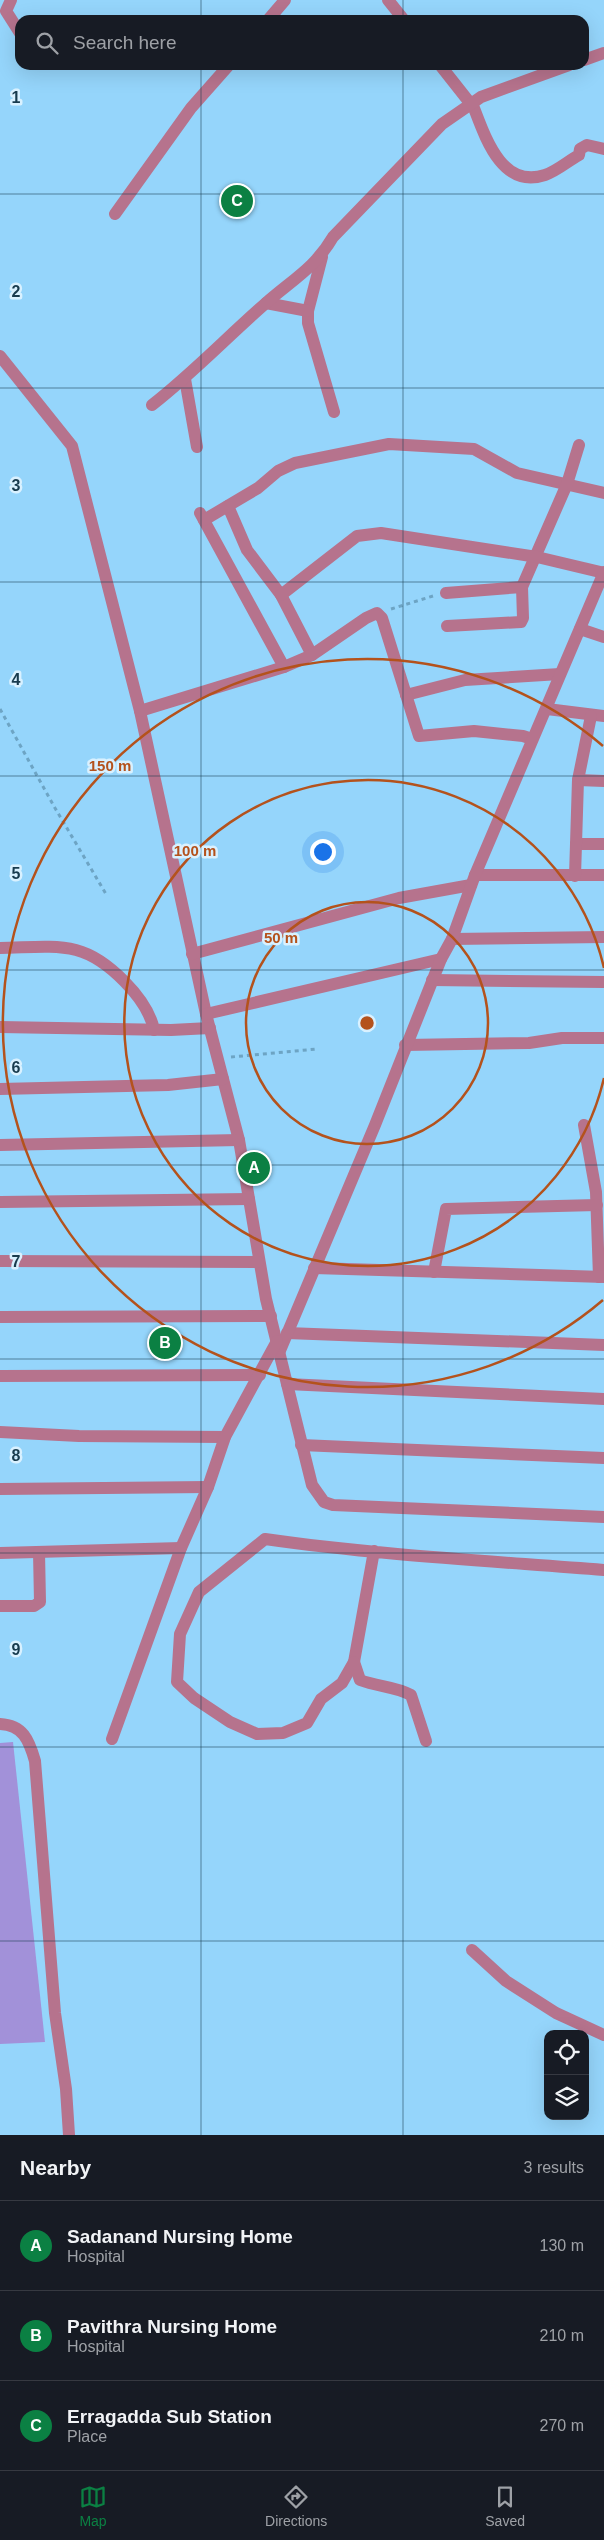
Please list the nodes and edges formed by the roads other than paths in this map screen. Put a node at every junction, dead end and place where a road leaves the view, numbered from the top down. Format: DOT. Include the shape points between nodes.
graph roads {
  1 [pos="11,0"];
  2 [pos="285,0"];
  3 [pos="388,0"];
  4 [pos="272,15"];
  5 [pos="400,15"];
  6 [pos="15,25"];
  7 [pos="604,53"];
  8 [pos="589,58"];
  9 [pos="225,70"];
  10 [pos="444,70"];
  11 [pos="555,70"];
  12 [pos="471,103"];
  13 [pos="604,149"];
  14 [pos="115,214"];
  15 [pos="323,255"];
  16 [pos="266,303"];
  17 [pos="308,311"];
  18 [pos="0,356"];
  19 [pos="186,379"];
  20 [pos="152,405"];
  21 [pos="334,412"];
  22 [pos="579,445"];
  23 [pos="197,447"];
  24 [pos="566,484"];
  25 [pos="604,493"];
  26 [pos="228,506"];
  27 [pos="537,557"];
  28 [pos="604,572"];
  29 [pos="522,587"];
  30 [pos="446,593"];
  31 [pos="280,595"];
  32 [pos="447,626"];
  33 [pos="580,629"];
  34 [pos="604,637"];
  35 [pos="312,655"];
  36 [pos="284,667"];
  37 [pos="560,674"];
  38 [pos="406,694"];
  39 [pos="547,709"];
  40 [pos="140,711"];
  41 [pos="591,716"];
  42 [pos="604,716"];
  43 [pos="532,739"];
  44 [pos="578,780"];
  45 [pos="604,781"];
  46 [pos="576,844"];
  47 [pos="604,844"];
  48 [pos="604,875"];
  49 [pos="574,876"];
  50 [pos="473,880"];
  51 [pos="604,937"];
  52 [pos="452,939"];
  53 [pos="0,948"];
  54 [pos="192,954"];
  55 [pos="441,959"];
  56 [pos="432,980"];
  57 [pos="604,982"];
  58 [pos="206,1014"];
  59 [pos="0,1027"];
  60 [pos="210,1028"];
  61 [pos="154,1030"];
  62 [pos="604,1038"];
  63 [pos="405,1045"];
  64 [pos="223,1079"];
  65 [pos="0,1089"];
  66 [pos="584,1125"];
  67 [pos="239,1140"];
  68 [pos="0,1145"];
  69 [pos="249,1199"];
  70 [pos="0,1202"];
  71 [pos="596,1205"];
  72 [pos="0,1261"];
  73 [pos="258,1262"];
  74 [pos="314,1268"];
  75 [pos="434,1272"];
  76 [pos="601,1277"];
  77 [pos="271,1316"];
  78 [pos="0,1317"];
  79 [pos="287,1333"];
  80 [pos="604,1345"];
  81 [pos="278,1347"];
  82 [pos="260,1375"];
  83 [pos="0,1376"];
  84 [pos="287,1384"];
  85 [pos="604,1399"];
  86 [pos="0,1432"];
  87 [pos="225,1437"];
  88 [pos="301,1445"];
  89 [pos="604,1458"];
  90 [pos="208,1487"];
  91 [pos="0,1489"];
  92 [pos="604,1517"];
  93 [pos="181,1548"];
  94 [pos="374,1551"];
  95 [pos="40,1552"];
  96 [pos="0,1553"];
  97 [pos="604,1570"];
  98 [pos="0,1606"];
  99 [pos="354,1662"];
  100 [pos="0,1724"];
  101 [pos="112,1739"];
  102 [pos="426,1741"];
  103 [pos="472,1950"];
  104 [pos="604,2034"];
  105 [pos="69,2135"];
  1 -- 6 [label="street" via="6,11"];
  2 -- 4 [label="street"];
  3 -- 5 [label="street"];
  7 -- 8 [label="street"];
  9 -- 14 [label="street" via="191,108"];
  10 -- 12 [label="street"];
  11 -- 12 [label="street"];
  12 -- 13 [label="street" via="492,152 511,170 524,176 545,175 579,155 580,149 587,145"];
  12 -- 15 [label="street" via="442,124 333,237"];
  15 -- 16 [label="street"];
  15 -- 17 [label="street"];
  16 -- 17 [label="street"];
  16 -- 19 [label="street"];
  17 -- 21 [label="street" via="310,335"];
  18 -- 40 [label="street" via="72,446"];
  19 -- 20 [label="street"];
  19 -- 23 [label="street"];
  22 -- 24 [label="street"];
  24 -- 25 [label="street"];
  24 -- 26 [label="street" via="517,473 474,449 389,444 295,463"];
  24 -- 27 [label="street"];
  26 -- 31 [label="street" via="247,550"];
  26 -- 36 [label="street" via="202,517"];
  27 -- 28 [label="street"];
  27 -- 29 [label="street"];
  27 -- 31 [label="street" via="382,533 357,536"];
  28 -- 33 [label="street"];
  29 -- 30 [label="street"];
  29 -- 32 [label="street" via="521,622"];
  31 -- 35 [label="street"];
  33 -- 34 [label="street"];
  33 -- 37 [label="street"];
  35 -- 36 [label="street"];
  35 -- 38 [label="street" via="366,618 379,614"];
  36 -- 40 [label="street"];
  37 -- 38 [label="street" via="465,680"];
  37 -- 39 [label="street"];
  38 -- 43 [label="street" via="421,737 474,730"];
  39 -- 41 [label="street"];
  39 -- 43 [label="street"];
  40 -- 54 [label="street"];
  41 -- 42 [label="street"];
  41 -- 44 [label="street"];
  43 -- 50 [label="street"];
  44 -- 45 [label="street"];
  44 -- 46 [label="street"];
  46 -- 47 [label="street"];
  46 -- 49 [label="street"];
  48 -- 49 [label="street"];
  49 -- 50 [label="street"];
  50 -- 52 [label="street"];
  50 -- 54 [label="street"];
  51 -- 52 [label="street"];
  52 -- 55 [label="street"];
  53 -- 61 [label="street" via="60,948 86,954 108,967 135,994 152,1020"];
  54 -- 58 [label="street"];
  55 -- 56 [label="street"];
  55 -- 58 [label="street"];
  56 -- 57 [label="street"];
  56 -- 63 [label="street"];
  58 -- 60 [label="street"];
  59 -- 61 [label="street"];
  60 -- 61 [label="street"];
  60 -- 64 [label="street"];
  62 -- 63 [label="street"];
  63 -- 74 [label="street"];
  64 -- 65 [label="street" via="168,1085"];
  64 -- 67 [label="street"];
  66 -- 71 [label="street"];
  67 -- 68 [label="street"];
  67 -- 69 [label="street"];
  69 -- 70 [label="street"];
  69 -- 73 [label="street"];
  71 -- 75 [label="street" via="446,1210"];
  71 -- 76 [label="street"];
  72 -- 73 [label="street"];
  73 -- 77 [label="street"];
  74 -- 75 [label="street"];
  74 -- 79 [label="street"];
  75 -- 76 [label="street"];
  77 -- 78 [label="street"];
  77 -- 81 [label="street"];
  79 -- 80 [label="street"];
  79 -- 81 [label="street"];
  81 -- 82 [label="street"];
  81 -- 84 [label="street"];
  82 -- 83 [label="street"];
  82 -- 87 [label="street"];
  84 -- 85 [label="street"];
  84 -- 88 [label="street"];
  86 -- 87 [label="street"];
  87 -- 90 [label="street"];
  88 -- 89 [label="street"];
  88 -- 92 [label="street" via="312,1485 324,1502 333,1505"];
  90 -- 91 [label="street"];
  90 -- 93 [label="street"];
  93 -- 95 [label="street"];
  93 -- 101 [label="street"];
  94 -- 97 [label="street"];
  94 -- 99 [label="street"];
  94 -- 99 [label="street" via="265,1539 199,1592 180,1634 177,1682 194,1698 230,1722 257,1734 283,1733 307,1723 321,1699 342,1683"];
  95 -- 96 [label="street"];
  95 -- 98 [label="street" via="40,1602 34,1606"];
  99 -- 102 [label="street" via="360,1680 376,1686 398,1688 411,1695"];
  100 -- 105 [label="street" via="11,1724 24,1733 35,1761 55,2013"];
  103 -- 104 [label="street" via="506,1981 548,2008"];
}
